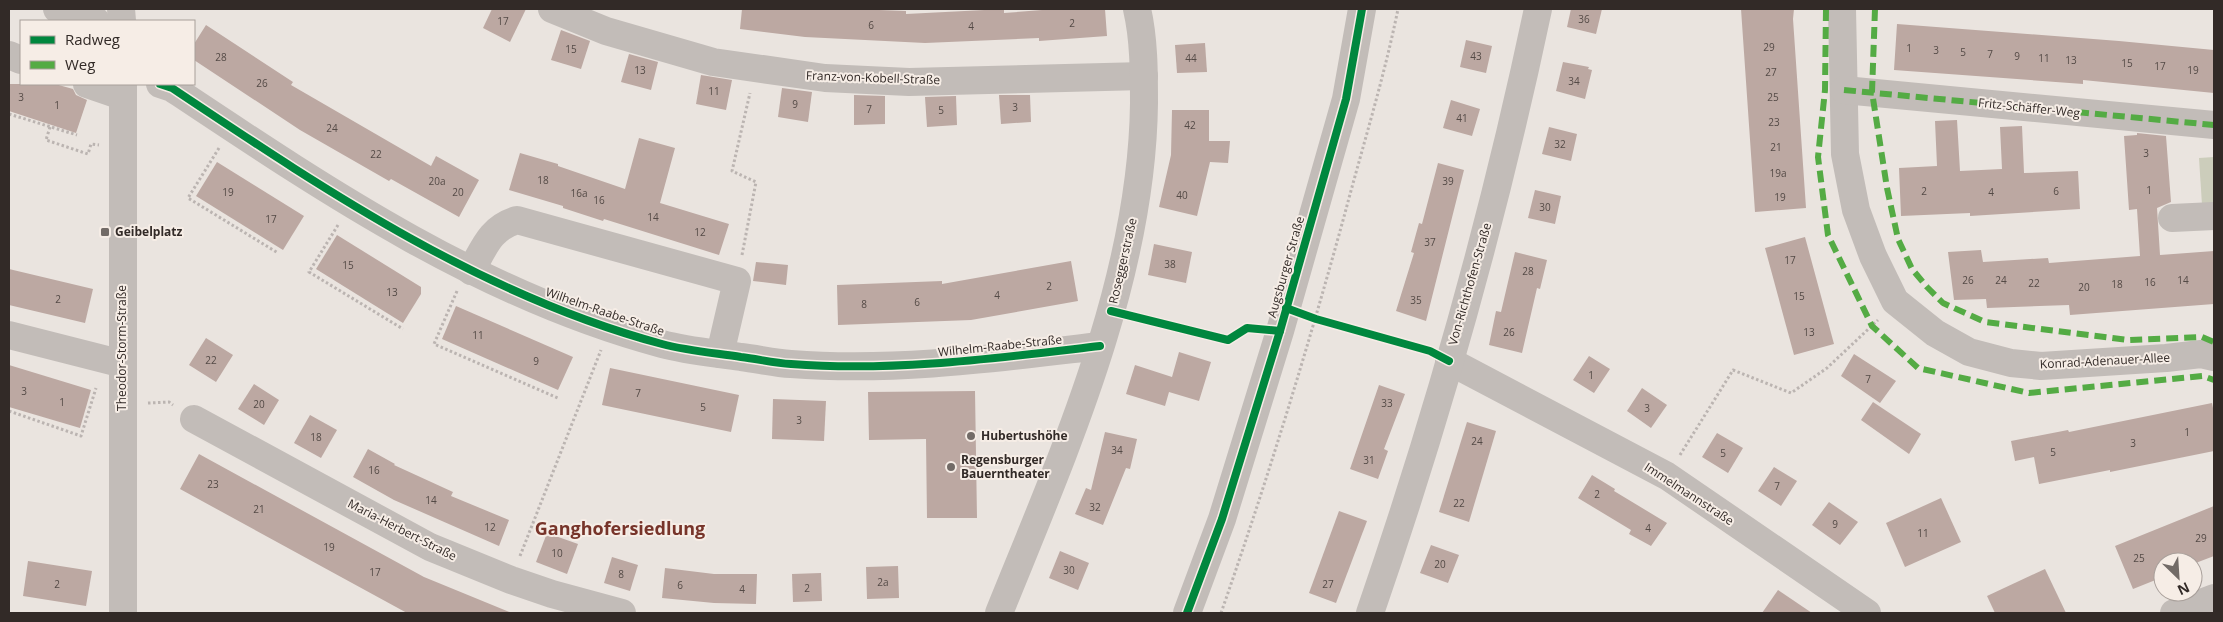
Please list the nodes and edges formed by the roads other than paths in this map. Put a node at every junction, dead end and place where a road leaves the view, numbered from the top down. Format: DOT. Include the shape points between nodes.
graph roads {
  1 [pos="57,9"];
  2 [pos="552,9"];
  3 [pos="1137,9"];
  4 [pos="1362,9"];
  5 [pos="1538,9"];
  6 [pos="1842,9"];
  7 [pos="93,20"];
  8 [pos="1144,76"];
  9 [pos="93,85"];
  10 [pos="163,85"];
  11 [pos="122,90"];
  12 [pos="1844,90"];
  13 [pos="2214,125"];
  14 [pos="2214,216"];
  15 [pos="2172,218"];
  16 [pos="468,270"];
  17 [pos="9,334"];
  18 [pos="1100,346"];
  19 [pos="720,354"];
  20 [pos="2214,356"];
  21 [pos="1449,361"];
  22 [pos="113,362"];
  23 [pos="194,419"];
  24 [pos="2214,598"];
  25 [pos="123,613"];
  26 [pos="622,613"];
  27 [pos="999,613"];
  28 [pos="1187,613"];
  29 [pos="1370,613"];
  30 [pos="1867,613"];
  31 [pos="2174,613"];
  1 -- 7 [label="street"];
  2 -- 8 [label="street, Franz-von-Kobell-Straße" via="606,31 713,62 825,78 909,82"];
  3 -- 8 [label="street, Roseggerstraße"];
  4 -- 28 [label="street, Augsburger Straße" via="1346,99 1280,331 1222,519"];
  5 -- 21 [label="street, Von-Richthofen-Straße" via="1518,105"];
  6 -- 12 [label="street, Konrad-Adenauer-Allee"];
  8 -- 18 [label="street, Roseggerstraße" via="1144,140 1137,196"];
  9 -- 11 [label="street"];
  10 -- 16 [label="street, Wilhelm-Raabe-Straße" via="351,204"];
  11 -- 22 [label="street, Theodor-Storm-Straße"];
  12 -- 13 [label="street, Fritz-Schäffer-Weg"];
  12 -- 20 [label="street, Konrad-Adenauer-Allee" via="1845,154 1856,210 1873,256 1896,301 1936,333 1969,352 2011,363 2040,366 2201,354"];
  14 -- 15 [label="street"];
  16 -- 19 [label="street, Wilhelm-Raabe-Straße" via="542,304 609,328 664,344"];
  16 -- 19 [label="street" via="494,231 517,220 737,281"];
  17 -- 22 [label="street"];
  18 -- 19 [label="street, Wilhelm-Raabe-Straße" via="907,366 789,364"];
  18 -- 27 [label="street, Roseggerstraße" via="1066,445"];
  21 -- 29 [label="street, Von-Richthofen-Straße" via="1407,508"];
  21 -- 30 [label="street, Immelmannstraße" via="1667,476"];
  22 -- 25 [label="street, Theodor-Storm-Straße" via="122,406"];
  23 -- 26 [label="street, Maria-Herbert-Straße" via="430,547 511,580"];
  24 -- 31 [label="street"];
}
